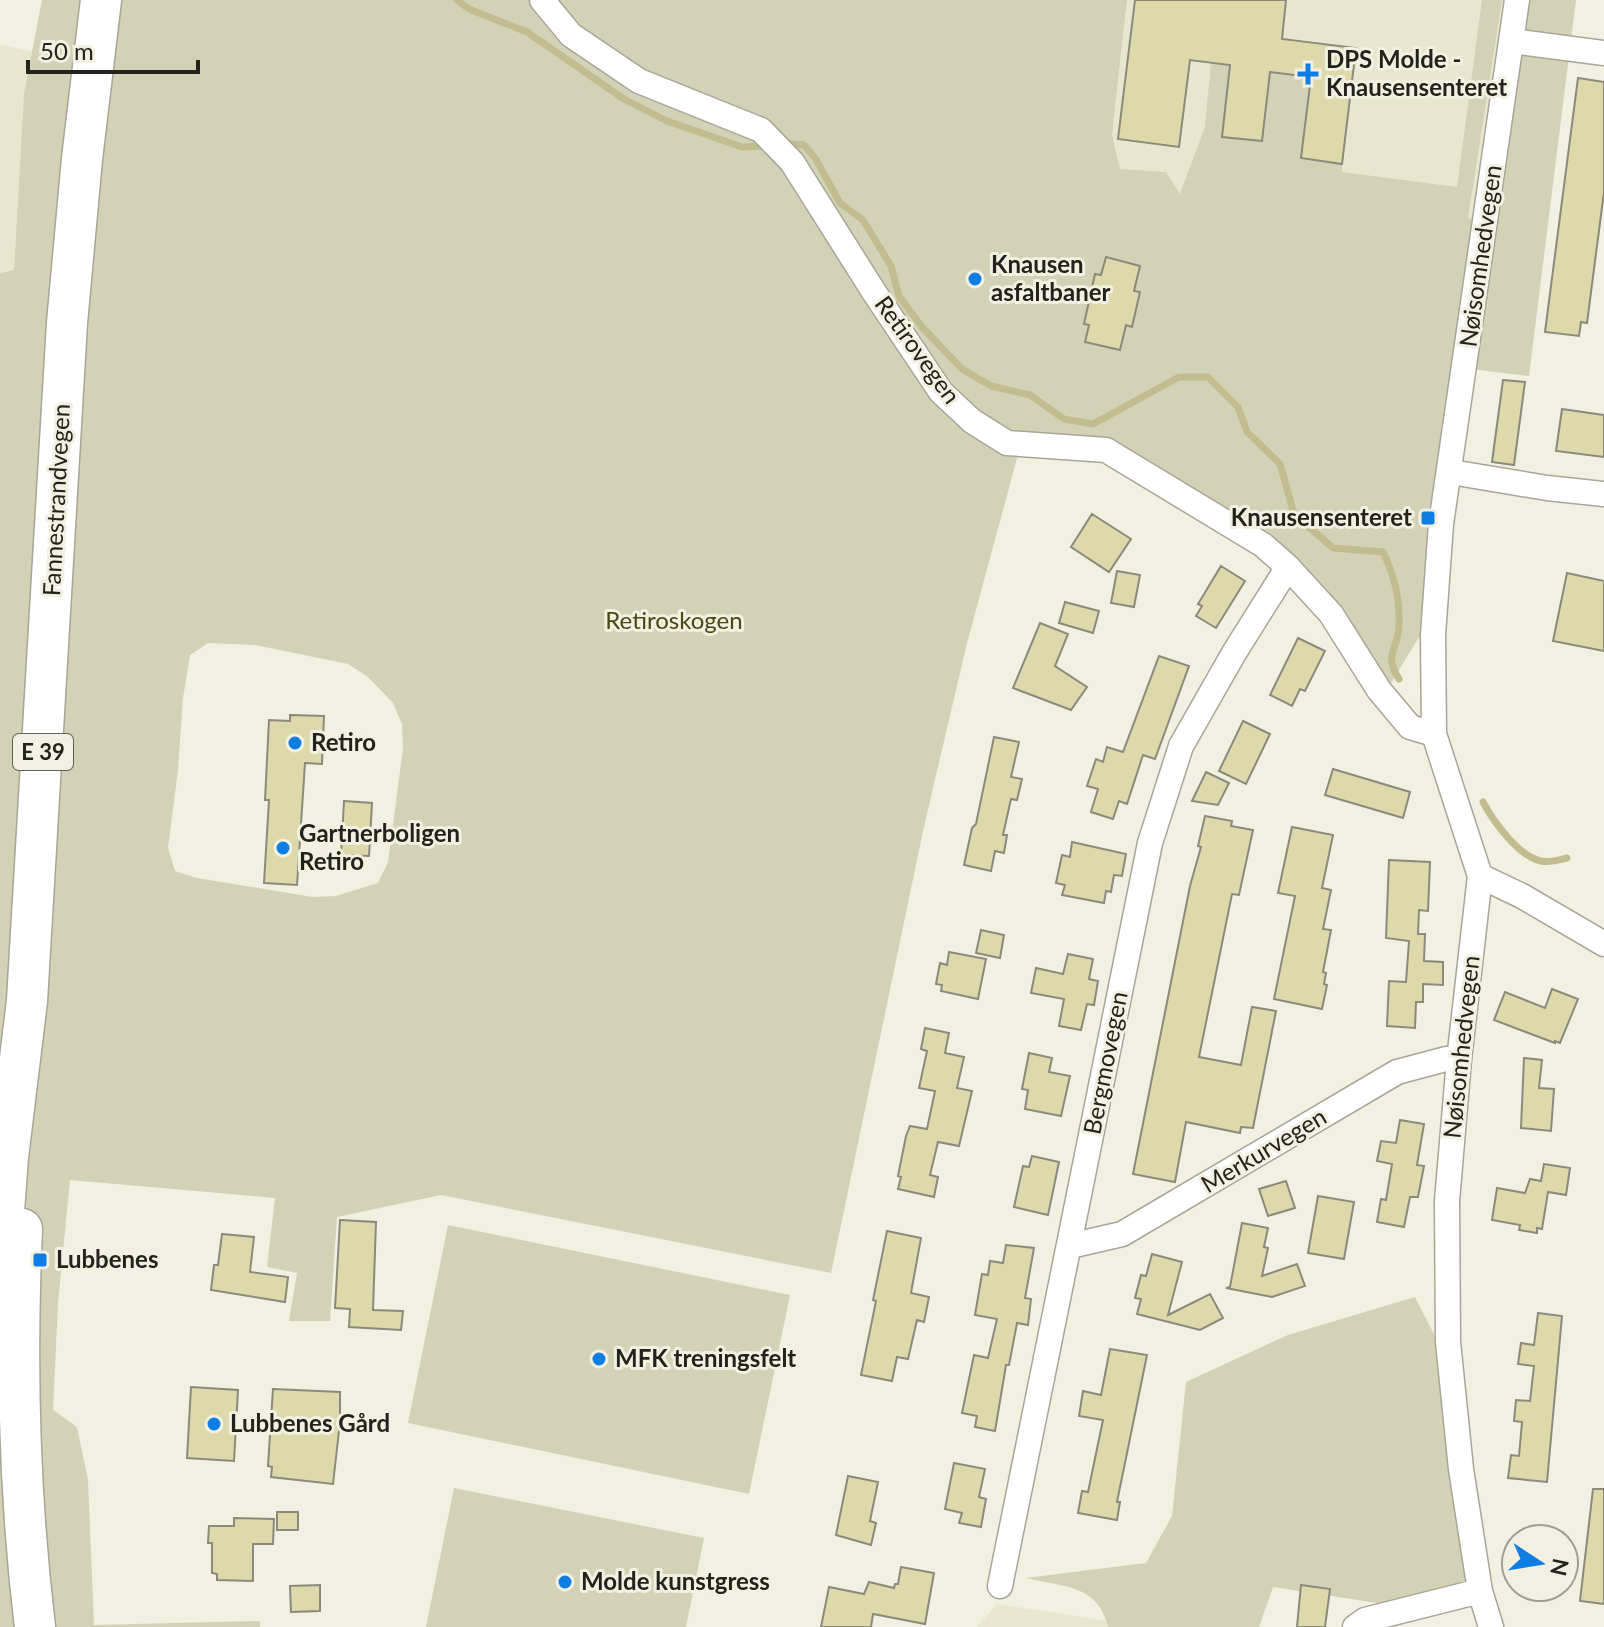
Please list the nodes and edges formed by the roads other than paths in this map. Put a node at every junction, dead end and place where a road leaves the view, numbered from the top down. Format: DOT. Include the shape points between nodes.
graph roads {
  1 [pos="101,0"];
  2 [pos="542,0"];
  3 [pos="1517,0"];
  4 [pos="1511,41"];
  5 [pos="1604,53"];
  6 [pos="1451,472"];
  7 [pos="1604,494"];
  8 [pos="1288,567"];
  9 [pos="1434,734"];
  10 [pos="1480,876"];
  11 [pos="1604,944"];
  12 [pos="27,1001"];
  13 [pos="1459,1060"];
  14 [pos="1070,1246"];
  15 [pos="0,1265"];
  16 [pos="0,1494"];
  17 [pos="1000,1586"];
  18 [pos="1480,1591"];
  19 [pos="1385,1621"];
  20 [pos="11,1627"];
  21 [pos="35,1627"];
  22 [pos="1355,1627"];
  23 [pos="1491,1627"];
  1 -- 12 [label="highway, Fannestrandvegen / E 39" via="67,323"];
  2 -- 8 [label="street, Retirovegen" via="571,35 639,81 761,130 792,162 941,392 972,421 1007,443 1106,450 1263,545"];
  3 -- 4 [label="street, Nøisomhedvegen"];
  4 -- 5 [label="street"];
  4 -- 6 [label="street, Nøisomhedvegen"];
  6 -- 7 [label="street"];
  6 -- 9 [label="street, Nøisomhedvegen" via="1441,524 1433,635"];
  8 -- 9 [label="street, Retirovegen" via="1331,614 1379,690 1410,727"];
  8 -- 14 [label="street, Bergmovegen" via="1181,746 1150,843"];
  9 -- 10 [label="street, Nøisomhedvegen"];
  10 -- 11 [label="street"];
  10 -- 13 [label="street, Nøisomhedvegen"];
  12 -- 15 [label="highway, Fannestrandvegen / E 39"];
  12 -- 21 [label="highway, Fannestrandvegen / E 39" via="19,1403"];
  13 -- 14 [label="street, Merkurvegen" via="1397,1072 1122,1234"];
  13 -- 18 [label="street, Nøisomhedvegen" via="1447,1201 1448,1342"];
  14 -- 17 [label="street, Bergmovegen"];
  16 -- 20 [label="highway"];
  18 -- 19 [label="street"];
  18 -- 23 [label="street, Nøisomhedvegen"];
  19 -- 22 [label="street" via="1365,1620"];
}
